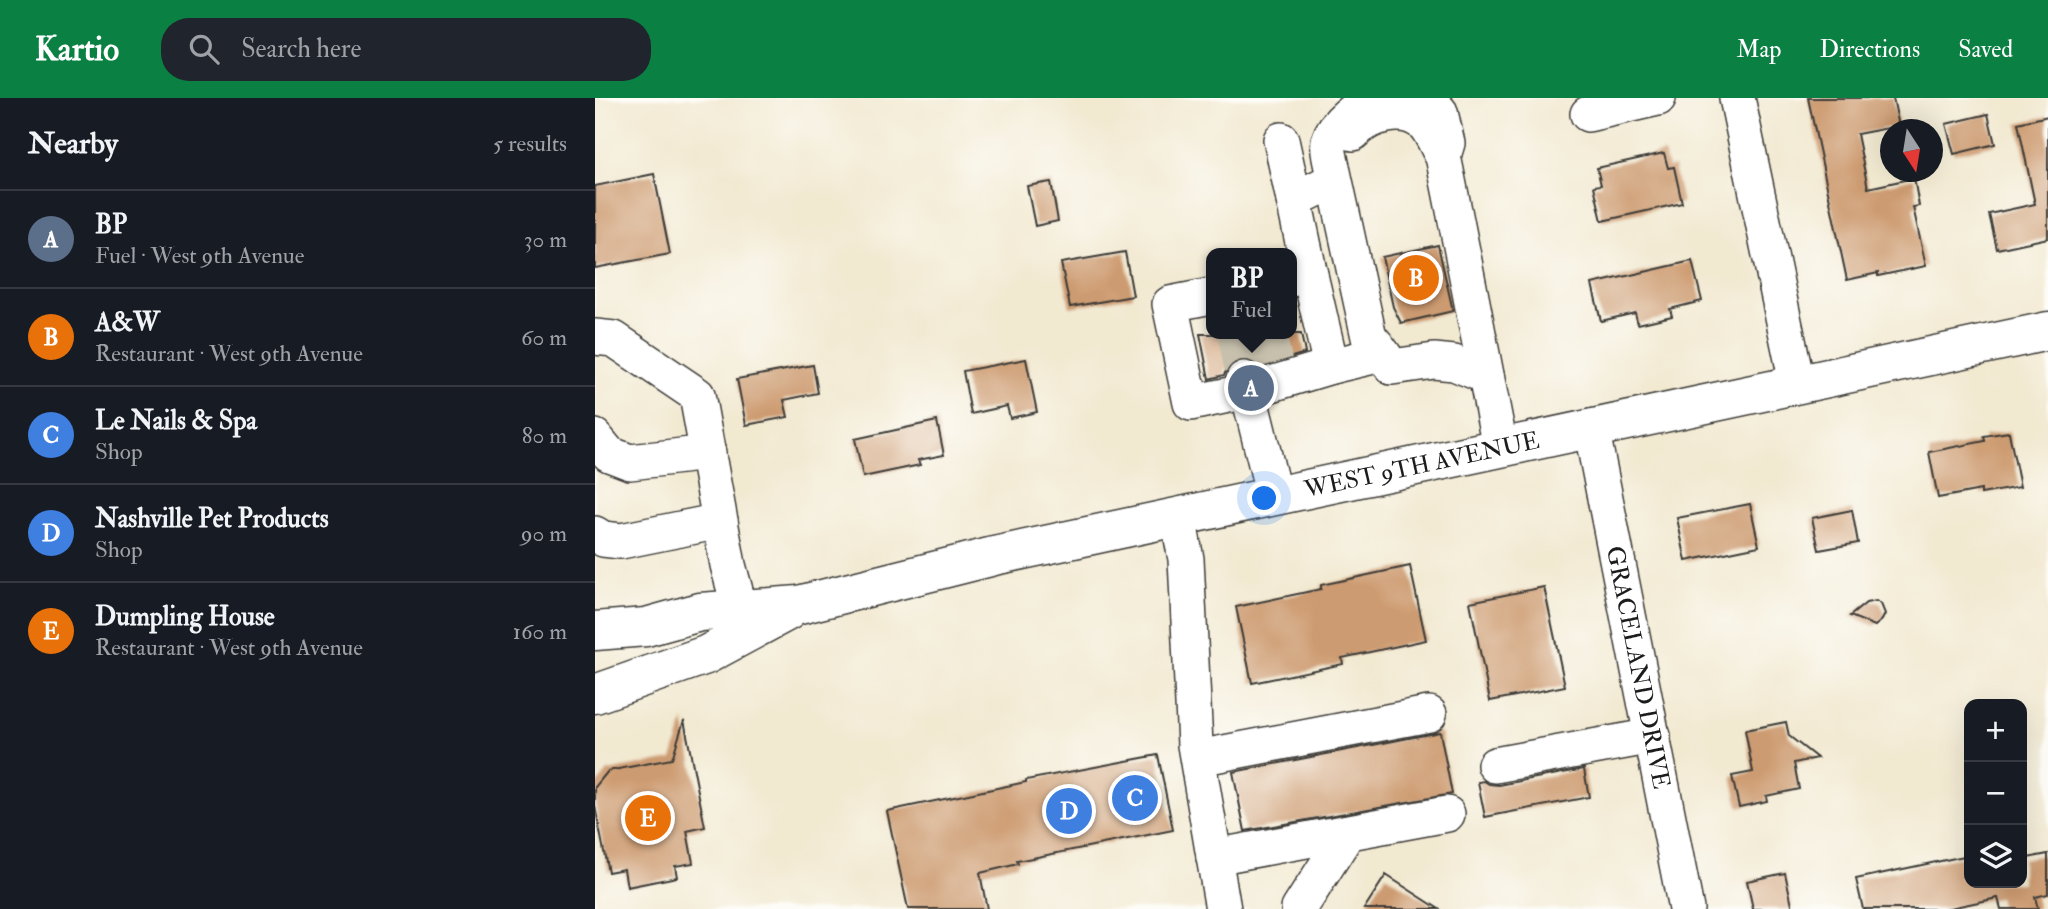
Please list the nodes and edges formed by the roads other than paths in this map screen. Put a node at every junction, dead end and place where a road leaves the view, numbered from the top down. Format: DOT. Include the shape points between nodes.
graph roads {
  1 [pos="1376,98"];
  2 [pos="1426,98"];
  3 [pos="1658,98"];
  4 [pos="1737,98"];
  5 [pos="1588,114"];
  6 [pos="1281,140"];
  7 [pos="1443,156"];
  8 [pos="1334,180"];
  9 [pos="1294,200"];
  10 [pos="1301,277"];
  11 [pos="1206,297"];
  12 [pos="2048,331"];
  13 [pos="595,337"];
  14 [pos="1381,350"];
  15 [pos="1331,366"];
  16 [pos="1486,376"];
  17 [pos="1262,381"];
  18 [pos="1797,383"];
  19 [pos="1591,427"];
  20 [pos="595,437"];
  21 [pos="1500,447"];
  22 [pos="708,453"];
  23 [pos="1274,496"];
  24 [pos="1178,517"];
  25 [pos="720,521"];
  26 [pos="595,534"];
  27 [pos="799,605"];
  28 [pos="740,609"];
  29 [pos="595,631"];
  30 [pos="595,694"];
  31 [pos="1429,714"];
  32 [pos="1653,736"];
  33 [pos="1198,758"];
  34 [pos="1496,765"];
  35 [pos="1447,814"];
  36 [pos="1348,832"];
  37 [pos="1214,857"];
  38 [pos="1223,909"];
  39 [pos="1299,909"];
  40 [pos="1686,909"];
  1 -- 8 [label="street" via="1352,111 1328,142"];
  2 -- 7 [label="street" via="1440,112 1447,143"];
  3 -- 5 [label="street"];
  4 -- 18 [label="street"];
  6 -- 9 [label="street"];
  7 -- 14 [label="street" via="1425,124 1401,115 1364,122 1347,142 1384,335"];
  7 -- 16 [label="street"];
  8 -- 9 [label="street"];
  8 -- 14 [label="street" via="1369,337"];
  9 -- 10 [label="street"];
  10 -- 15 [label="street"];
  11 -- 17 [label="street" via="1170,304 1191,403"];
  12 -- 18 [label="main road, WEST 9TH AVENUE"];
  13 -- 22 [label="street" via="614,339 698,395"];
  14 -- 15 [label="street"];
  14 -- 16 [label="street" via="1392,367 1434,361 1454,363"];
  15 -- 17 [label="street"];
  16 -- 21 [label="street"];
  17 -- 23 [label="street"];
  18 -- 19 [label="main road, WEST 9TH AVENUE"];
  19 -- 21 [label="main road, WEST 9TH AVENUE"];
  19 -- 32 [label="street, GRACELAND DRIVE"];
  20 -- 22 [label="street" via="609,454 630,462"];
  21 -- 23 [label="main road, WEST 9TH AVENUE"];
  22 -- 25 [label="street"];
  23 -- 24 [label="main road, WEST 9TH AVENUE"];
  24 -- 27 [label="main road, WEST 9TH AVENUE"];
  24 -- 33 [label="street" via="1186,559"];
  25 -- 26 [label="street" via="621,541"];
  25 -- 28 [label="street"];
  27 -- 28 [label="main road, WEST 9TH AVENUE"];
  27 -- 30 [label="main road, WEST 9TH AVENUE" via="706,655"];
  28 -- 29 [label="main road, WEST 9TH AVENUE" via="700,612 646,627"];
  31 -- 33 [label="street"];
  32 -- 34 [label="street"];
  32 -- 40 [label="street, GRACELAND DRIVE"];
  33 -- 37 [label="street"];
  35 -- 36 [label="street"];
  36 -- 37 [label="street"];
  36 -- 39 [label="street"];
  37 -- 38 [label="street"];
}
